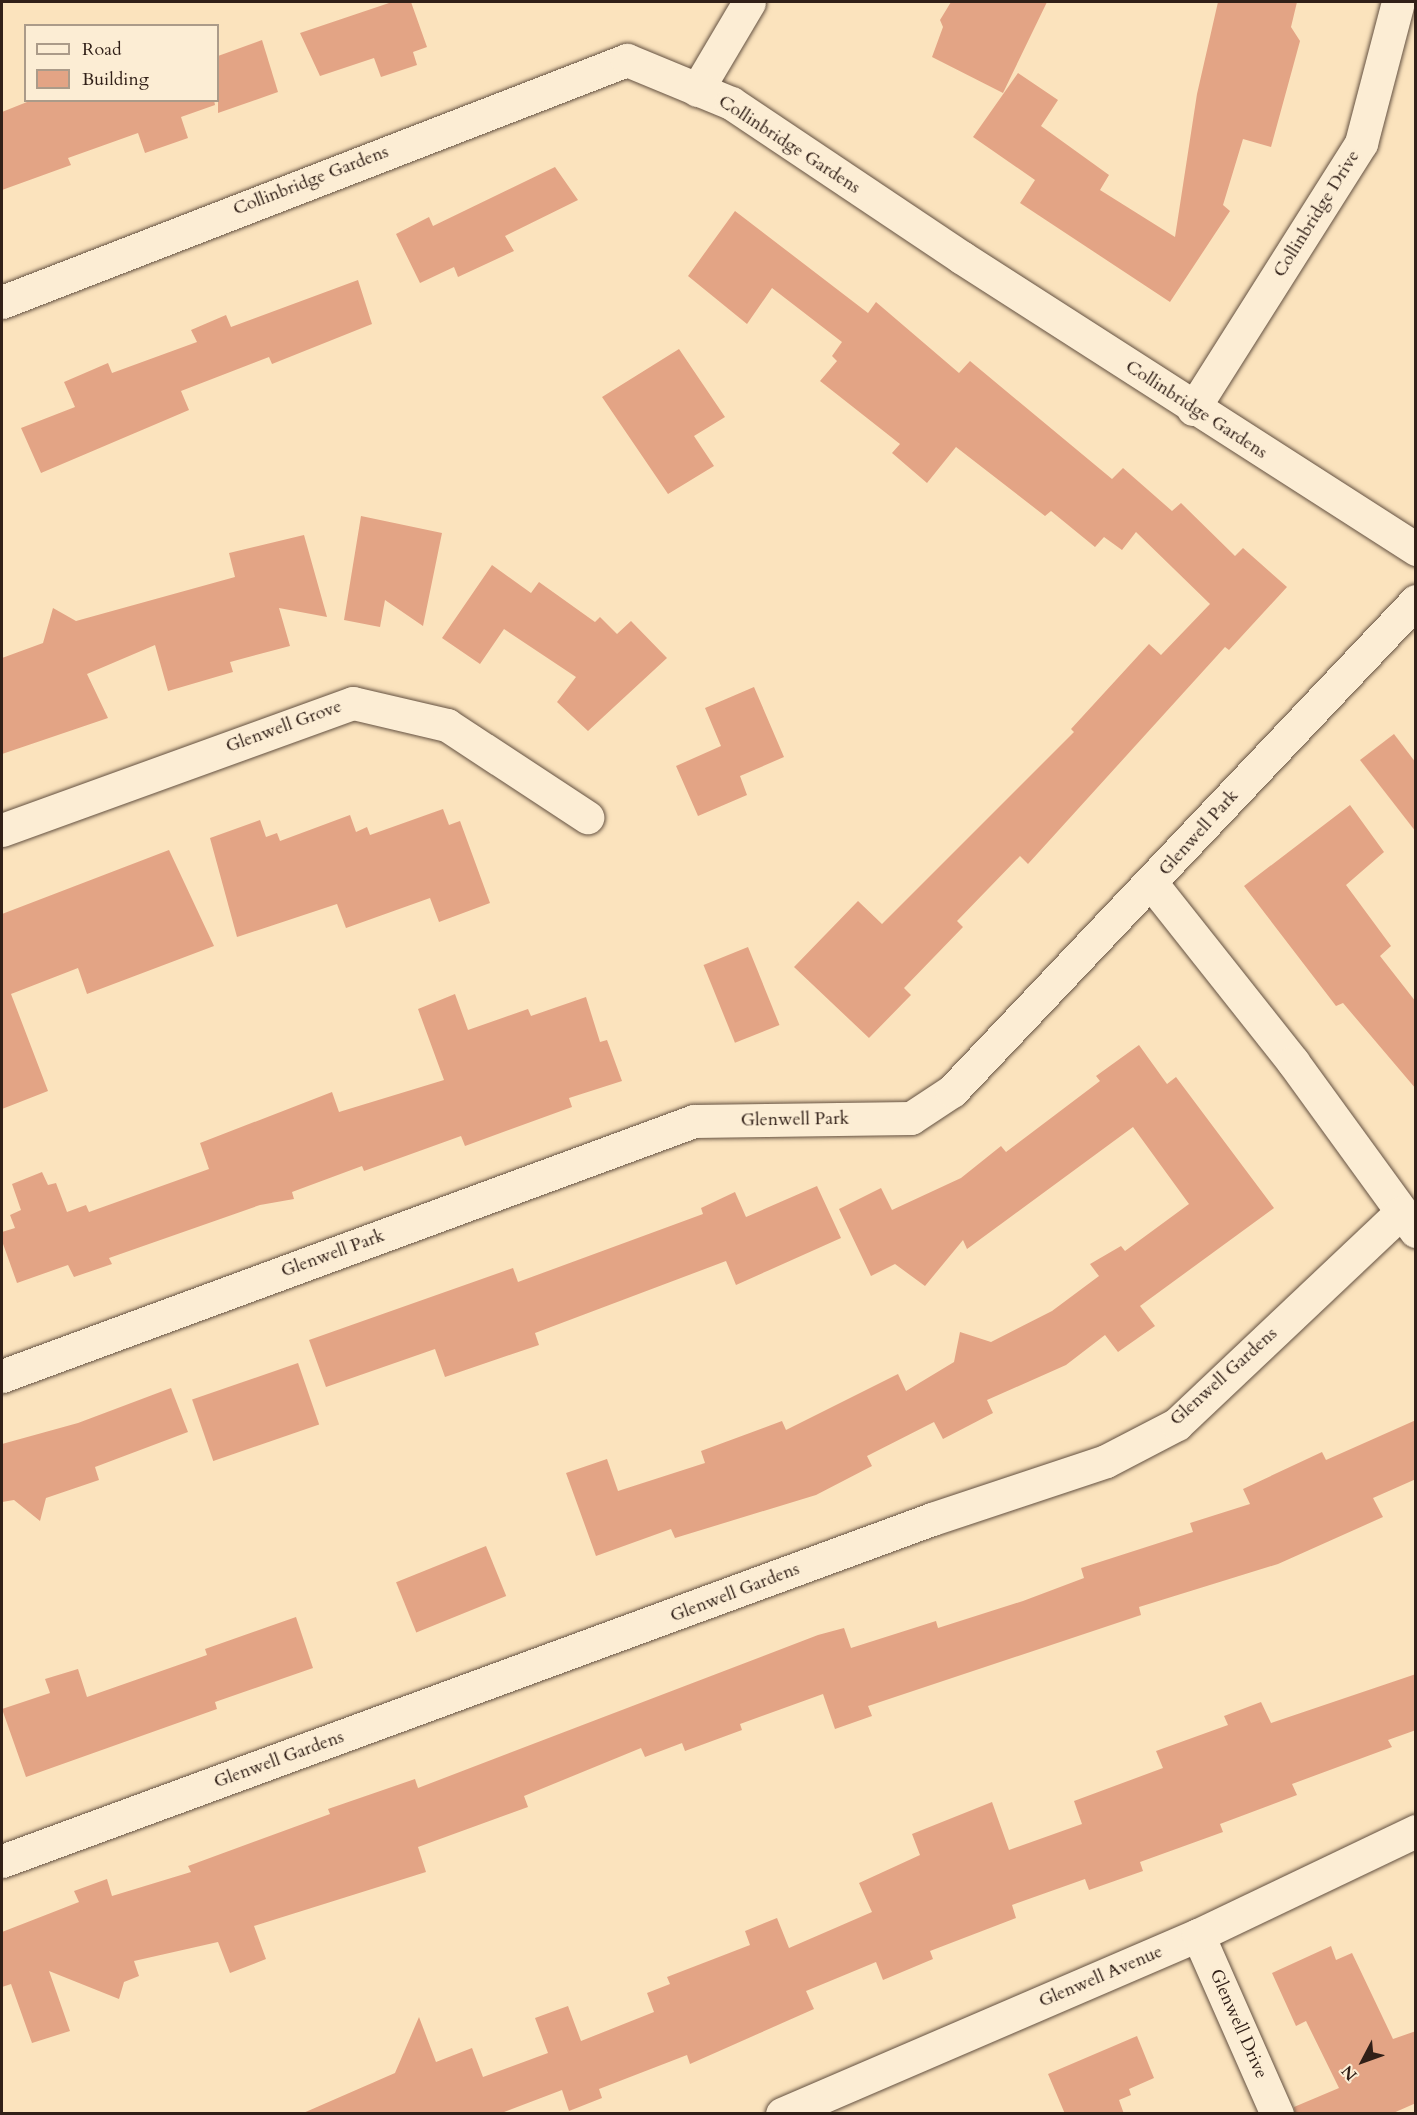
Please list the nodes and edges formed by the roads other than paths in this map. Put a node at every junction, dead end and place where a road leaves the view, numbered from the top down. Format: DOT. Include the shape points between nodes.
graph roads {
  1 [pos="749,2"];
  2 [pos="1398,2"];
  3 [pos="697,90"];
  4 [pos="2,302"];
  5 [pos="1193,409"];
  6 [pos="1416,549"];
  7 [pos="1416,601"];
  8 [pos="587,818"];
  9 [pos="2,830"];
  10 [pos="1152,884"];
  11 [pos="1408,1222"];
  12 [pos="2,1377"];
  13 [pos="1416,1831"];
  14 [pos="2,1861"];
  15 [pos="1198,1935"];
  16 [pos="782,2114"];
  17 [pos="1277,2114"];
  1 -- 3 [label="street"];
  2 -- 5 [label="street, Collinbridge Drive" via="1361,143"];
  3 -- 4 [label="street, Collinbridge Gardens" via="627,60"];
  3 -- 5 [label="street, Collinbridge Gardens" via="731,103"];
  5 -- 6 [label="street, Collinbridge Gardens"];
  7 -- 10 [label="street, Glenwell Park"];
  8 -- 9 [label="street, Glenwell Grove" via="447,725 353,703"];
  10 -- 11 [label="street, Glenwell Gardens" via="1293,1062"];
  10 -- 12 [label="street, Glenwell Park" via="952,1090 911,1118 693,1121"];
  11 -- 14 [label="street, Glenwell Gardens" via="1177,1424 1106,1461 932,1519"];
  13 -- 15 [label="street, Glenwell Avenue"];
  15 -- 16 [label="street, Glenwell Avenue"];
  15 -- 17 [label="street, Glenwell Drive"];
}
